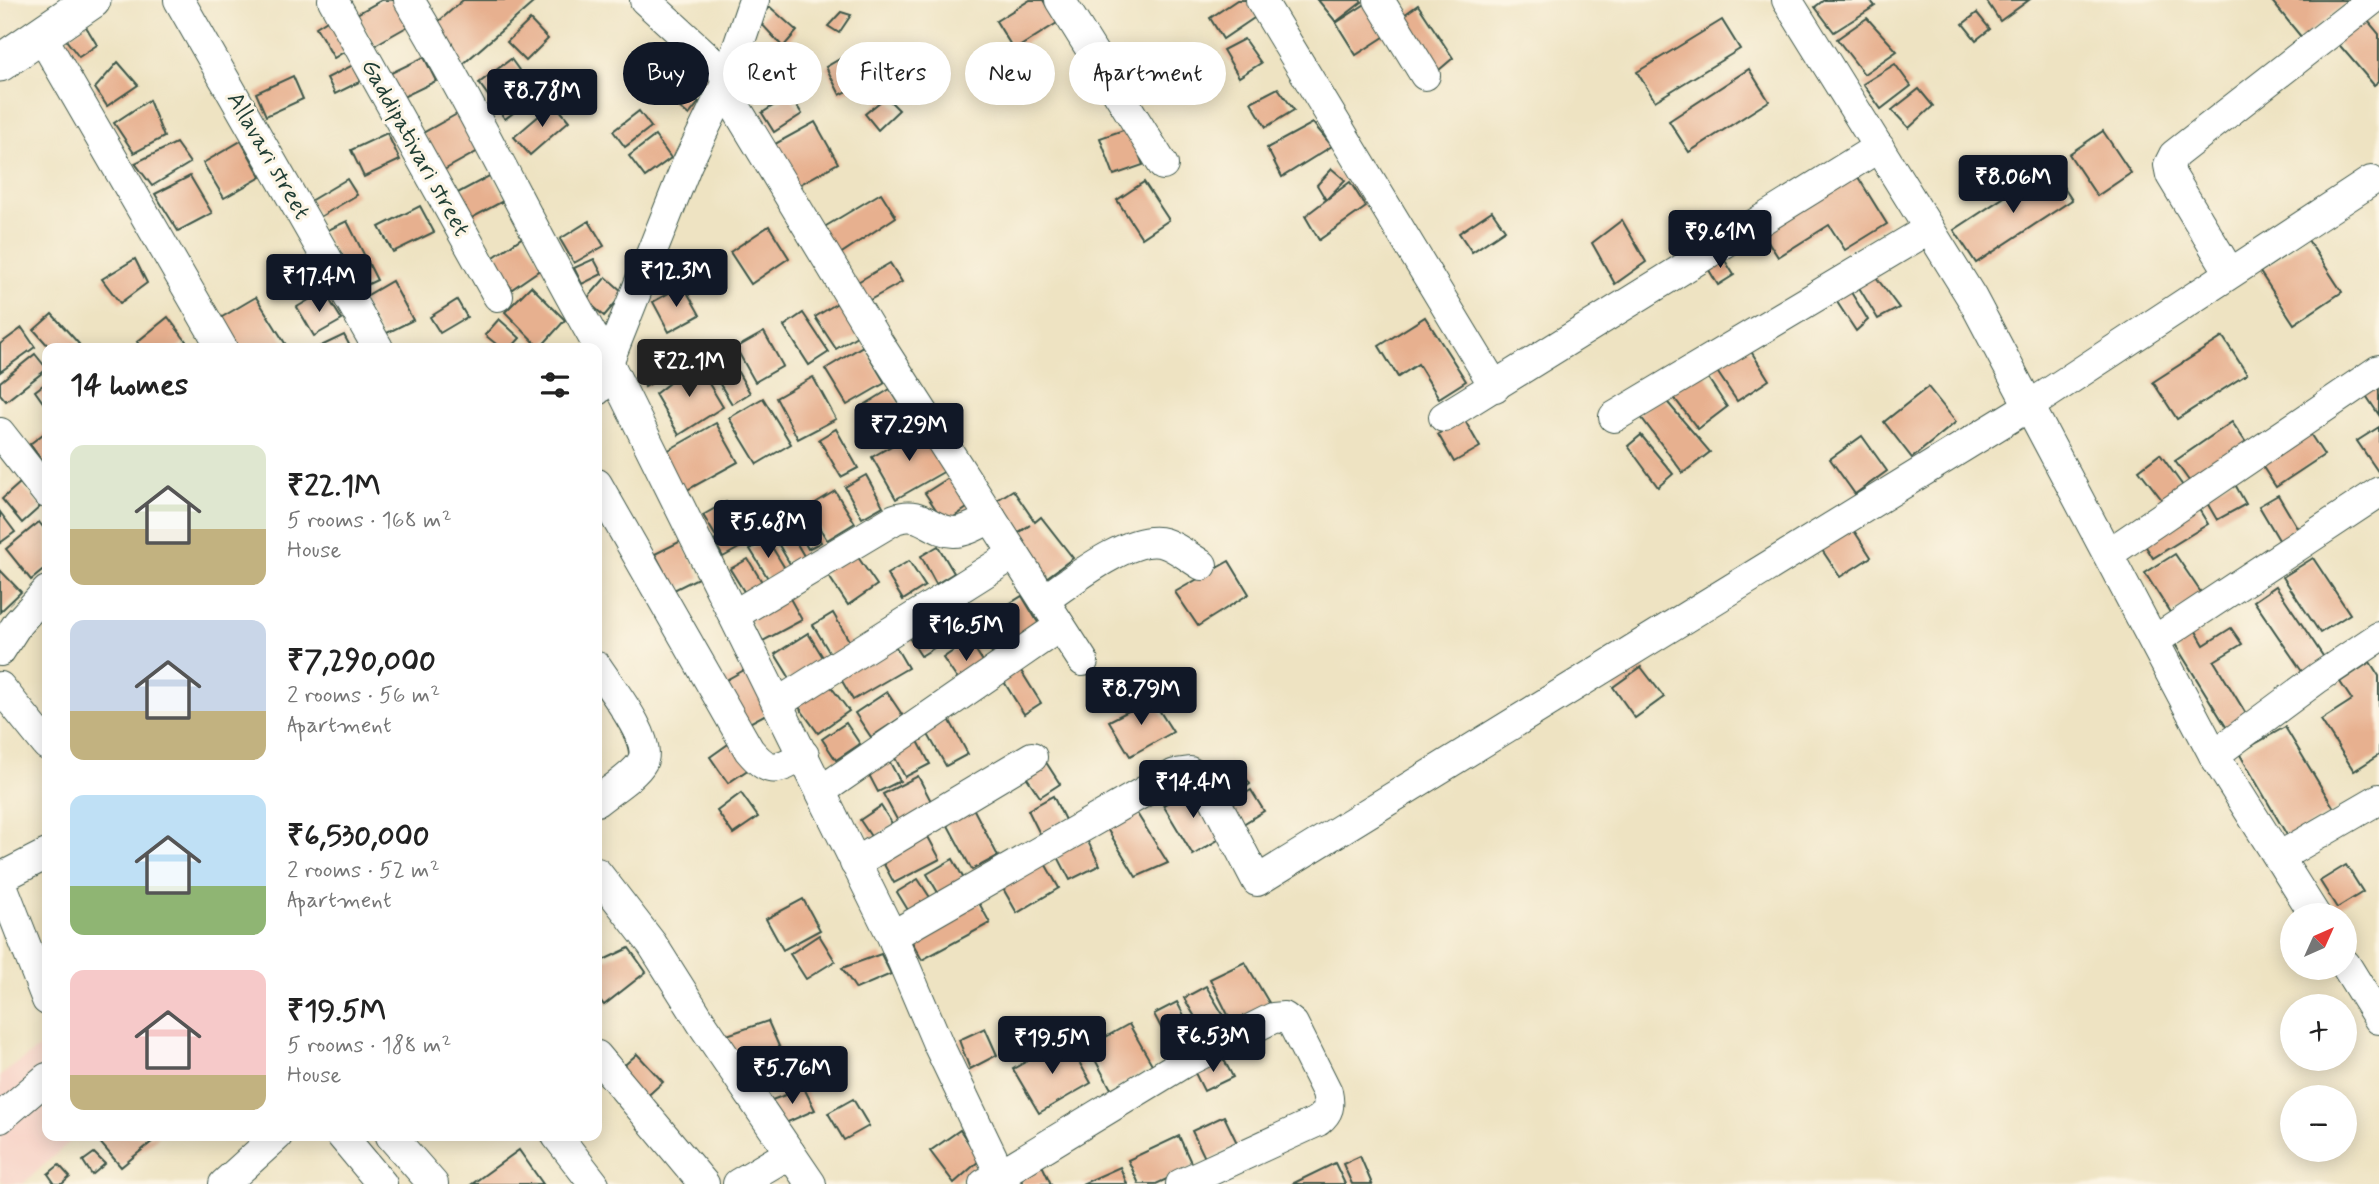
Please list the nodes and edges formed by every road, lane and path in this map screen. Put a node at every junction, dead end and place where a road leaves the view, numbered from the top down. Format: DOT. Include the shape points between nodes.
graph roads {
  1 [pos="58,0"];
  2 [pos="92,0"];
  3 [pos="179,0"];
  4 [pos="333,0"];
  5 [pos="409,0"];
  6 [pos="645,0"];
  7 [pos="754,0"];
  8 [pos="1060,0"];
  9 [pos="1379,0"];
  10 [pos="2372,0"];
  11 [pos="1797,3"];
  12 [pos="1273,4"];
  13 [pos="41,35"];
  14 [pos="0,38"];
  15 [pos="740,42"];
  16 [pos="0,62"];
  17 [pos="1425,75"];
  18 [pos="723,79"];
  19 [pos="723,88"];
  20 [pos="739,105"];
  21 [pos="1879,147"];
  22 [pos="1163,165"];
  23 [pos="2371,181"];
  24 [pos="1929,229"];
  25 [pos="2230,273"];
  26 [pos="498,296"];
  27 [pos="219,343"];
  28 [pos="375,343"];
  29 [pos="588,343"];
  30 [pos="2379,370"];
  31 [pos="603,377"];
  32 [pos="1495,387"];
  33 [pos="2029,406"];
  34 [pos="1444,417"];
  35 [pos="1614,417"];
  36 [pos="0,433"];
  37 [pos="42,487"];
  38 [pos="2379,492"];
  39 [pos="602,493"];
  40 [pos="991,518"];
  41 [pos="1014,554"];
  42 [pos="2108,554"];
  43 [pos="1202,565"];
  44 [pos="42,597"];
  45 [pos="1044,600"];
  46 [pos="734,615"];
  47 [pos="1060,626"];
  48 [pos="2379,636"];
  49 [pos="2154,641"];
  50 [pos="0,651"];
  51 [pos="1083,661"];
  52 [pos="602,675"];
  53 [pos="0,687"];
  54 [pos="778,703"];
  55 [pos="42,739"];
  56 [pos="804,755"];
  57 [pos="2214,755"];
  58 [pos="1032,757"];
  59 [pos="821,791"];
  60 [pos="602,797"];
  61 [pos="2379,799"];
  62 [pos="42,857"];
  63 [pos="2279,857"];
  64 [pos="855,863"];
  65 [pos="0,879"];
  66 [pos="602,879"];
  67 [pos="2308,903"];
  68 [pos="892,936"];
  69 [pos="2355,980"];
  70 [pos="42,987"];
  71 [pos="2379,1019"];
  72 [pos="602,1062"];
  73 [pos="42,1082"];
  74 [pos="0,1118"];
  75 [pos="271,1141"];
  76 [pos="346,1141"];
  77 [pos="395,1141"];
  78 [pos="562,1141"];
  79 [pos="790,1153"];
  80 [pos="996,1181"];
  81 [pos="224,1184"];
  82 [pos="382,1184"];
  83 [pos="433,1184"];
  84 [pos="594,1184"];
  85 [pos="704,1184"];
  86 [pos="738,1184"];
  87 [pos="811,1184"];
  88 [pos="1181,1184"];
  1 -- 14 [label="main road"];
  2 -- 13 [label="main road"];
  3 -- 28 [label="street, Allavari street"];
  4 -- 26 [label="street, Gaddipativari street"];
  5 -- 29 [label="street" via="566,291"];
  6 -- 18 [label="street"];
  7 -- 15 [label="street"];
  8 -- 22 [label="street"];
  9 -- 17 [label="street"];
  10 -- 25 [label="street" via="2174,155 2171,175"];
  11 -- 21 [label="street"];
  12 -- 32 [label="street"];
  13 -- 16 [label="main road"];
  13 -- 27 [label="street"];
  19 -- 31 [label="street" via="687,164"];
  20 -- 40 [label="street" via="874,336"];
  21 -- 24 [label="street"];
  21 -- 32 [label="street"];
  23 -- 25 [label="street"];
  24 -- 33 [label="street"];
  24 -- 35 [label="street"];
  25 -- 33 [label="street"];
  30 -- 42 [label="street"];
  31 -- 46 [label="street"];
  32 -- 34 [label="street"];
  33 -- 42 [label="street"];
  33 -- 68 [label="street" via="1257,881 1205,781 1190,772 1175,774"];
  36 -- 37 [label="street"];
  38 -- 49 [label="street"];
  39 -- 56 [label="street" via="749,750 775,769"];
  40 -- 41 [label="street"];
  40 -- 46 [label="street" via="954,532 907,514"];
  41 -- 45 [label="street"];
  41 -- 54 [label="street"];
  42 -- 49 [label="street"];
  43 -- 45 [label="street" via="1164,543 1126,547"];
  44 -- 50 [label="street"];
  45 -- 47 [label="street"];
  46 -- 54 [label="street"];
  47 -- 51 [label="street"];
  47 -- 59 [label="street"];
  48 -- 57 [label="street"];
  49 -- 57 [label="street"];
  52 -- 60 [label="street" via="641,735 645,753 639,766"];
  53 -- 55 [label="street"];
  54 -- 56 [label="street"];
  56 -- 59 [label="street"];
  57 -- 63 [label="street"];
  58 -- 64 [label="street"];
  59 -- 64 [label="street"];
  61 -- 63 [label="street"];
  62 -- 65 [label="street"];
  63 -- 67 [label="street"];
  64 -- 68 [label="street"];
  65 -- 70 [label="street"];
  66 -- 79 [label="street" via="652,944"];
  68 -- 80 [label="street"];
  69 -- 71 [label="street"];
  72 -- 85 [label="street"];
  73 -- 74 [label="street"];
  75 -- 81 [label="street"];
  76 -- 82 [label="street"];
  77 -- 83 [label="street"];
  78 -- 84 [label="street"];
  79 -- 86 [label="street"];
  79 -- 87 [label="street"];
  80 -- 88 [label="street" via="1183,1063 1273,1018 1284,1017 1293,1024 1327,1093 1327,1114"];
}
